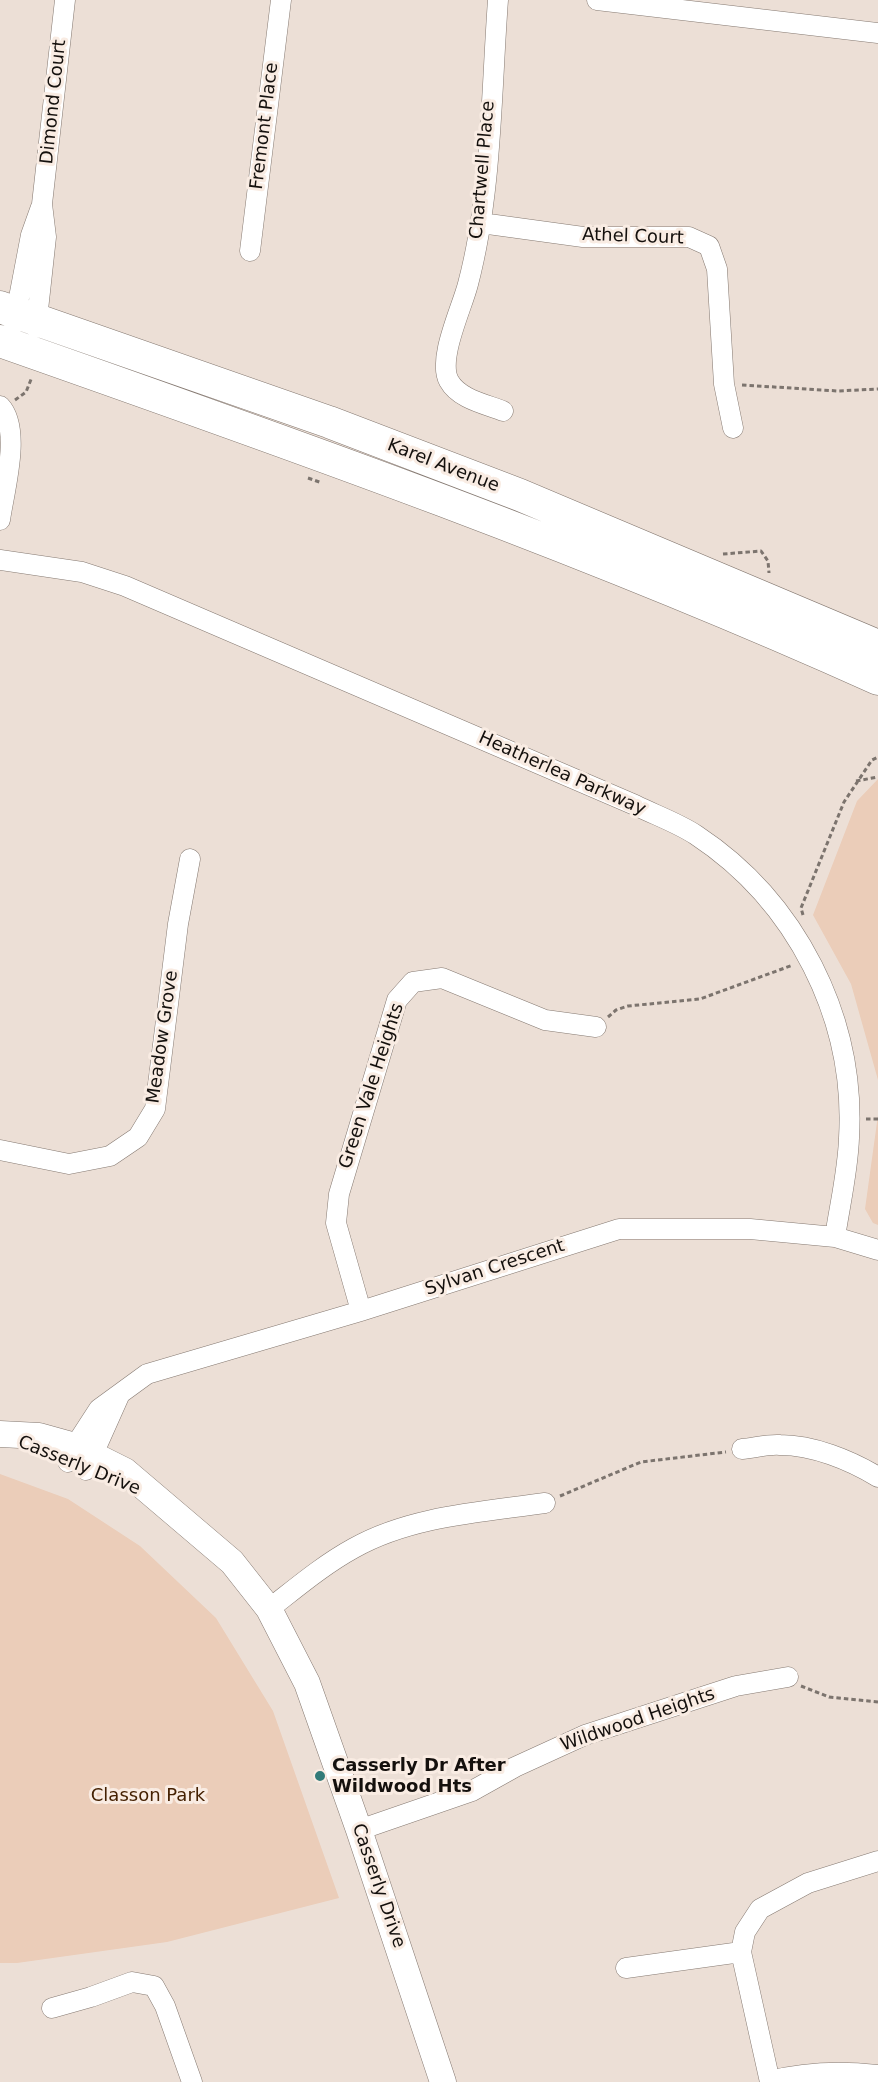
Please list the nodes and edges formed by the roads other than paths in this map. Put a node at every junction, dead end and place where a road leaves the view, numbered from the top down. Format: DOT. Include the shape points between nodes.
graph roads {
  1 [pos="65,0"];
  2 [pos="280,0"];
  3 [pos="498,0"];
  4 [pos="597,0"];
  5 [pos="878,33"];
  6 [pos="481,223"];
  7 [pos="250,251"];
  8 [pos="19,313"];
  9 [pos="17,352"];
  10 [pos="239,390"];
  11 [pos="3,409"];
  12 [pos="504,411"];
  13 [pos="733,428"];
  14 [pos="338,461"];
  15 [pos="0,520"];
  16 [pos="0,560"];
  17 [pos="878,646"];
  18 [pos="878,679"];
  19 [pos="190,859"];
  20 [pos="597,1027"];
  21 [pos="0,1150"];
  22 [pos="835,1237"];
  23 [pos="878,1250"];
  24 [pos="361,1311"];
  25 [pos="1,1434"];
  26 [pos="742,1449"];
  27 [pos="80,1458"];
  28 [pos="878,1477"];
  29 [pos="545,1503"];
  30 [pos="268,1610"];
  31 [pos="788,1677"];
  32 [pos="359,1830"];
  33 [pos="878,1861"];
  34 [pos="741,1953"];
  35 [pos="626,1968"];
  36 [pos="52,2008"];
  37 [pos="878,2075"];
  38 [pos="192,2082"];
  39 [pos="443,2082"];
  40 [pos="770,2082"];
  1 -- 8 [label="street, Dimond Court" via="42,204 31,235"];
  2 -- 7 [label="street, Fremont Place"];
  3 -- 6 [label="street, Chartwell Place"];
  4 -- 5 [label="street"];
  6 -- 12 [label="street, Chartwell Place" via="446,358 448,380 464,397"];
  6 -- 13 [label="street, Athel Court" via="583,237 689,237 709,246 717,270 724,384"];
  8 -- 9 [label="street, Dimond Court"];
  8 -- 10 [label="main road, Karel Avenue"];
  9 -- 14 [label="main road, Karel Avenue"];
  10 -- 14 [label="main road" via="264,413 342,443 344,456"];
  10 -- 17 [label="main road, Karel Avenue" via="592,524"];
  11 -- 15 [label="street" via="12,440"];
  14 -- 18 [label="main road, Karel Avenue" via="574,551"];
  16 -- 22 [label="street, Heatherlea Parkway" via="82,572 125,586 695,834 751,880 783,915 810,959 838,1029 848,1082 849,1138"];
  19 -- 21 [label="street, Meadow Grove" via="155,1109 138,1137 110,1156 69,1164"];
  20 -- 24 [label="street, Green Vale Heights" via="545,1020 442,978 413,982 397,1000 339,1194 336,1223"];
  22 -- 23 [label="street, Sylvan Crescent"];
  22 -- 24 [label="street, Sylvan Crescent" via="750,1229 619,1229"];
  24 -- 27 [label="street, Sylvan Crescent" via="147,1374 99,1409"];
  25 -- 27 [label="street, Casserly Drive" via="34,1451"];
  26 -- 28 [label="street" via="780,1444 810,1449"];
  27 -- 30 [label="street, Casserly Drive" via="122,1488 155,1496 232,1562"];
  29 -- 30 [label="street" via="424,1522 375,1538 332,1562"];
  30 -- 32 [label="street, Casserly Drive" via="307,1683"];
  31 -- 32 [label="street, Wildwood Heights" via="736,1686 585,1735 472,1791"];
  32 -- 39 [label="street, Casserly Drive"];
  33 -- 34 [label="street" via="808,1883 760,1909 745,1932"];
  34 -- 35 [label="street"];
  34 -- 40 [label="street"];
  36 -- 38 [label="street" via="132,1982 154,1986"];
  37 -- 40 [label="street" via="795,2075"];
}
